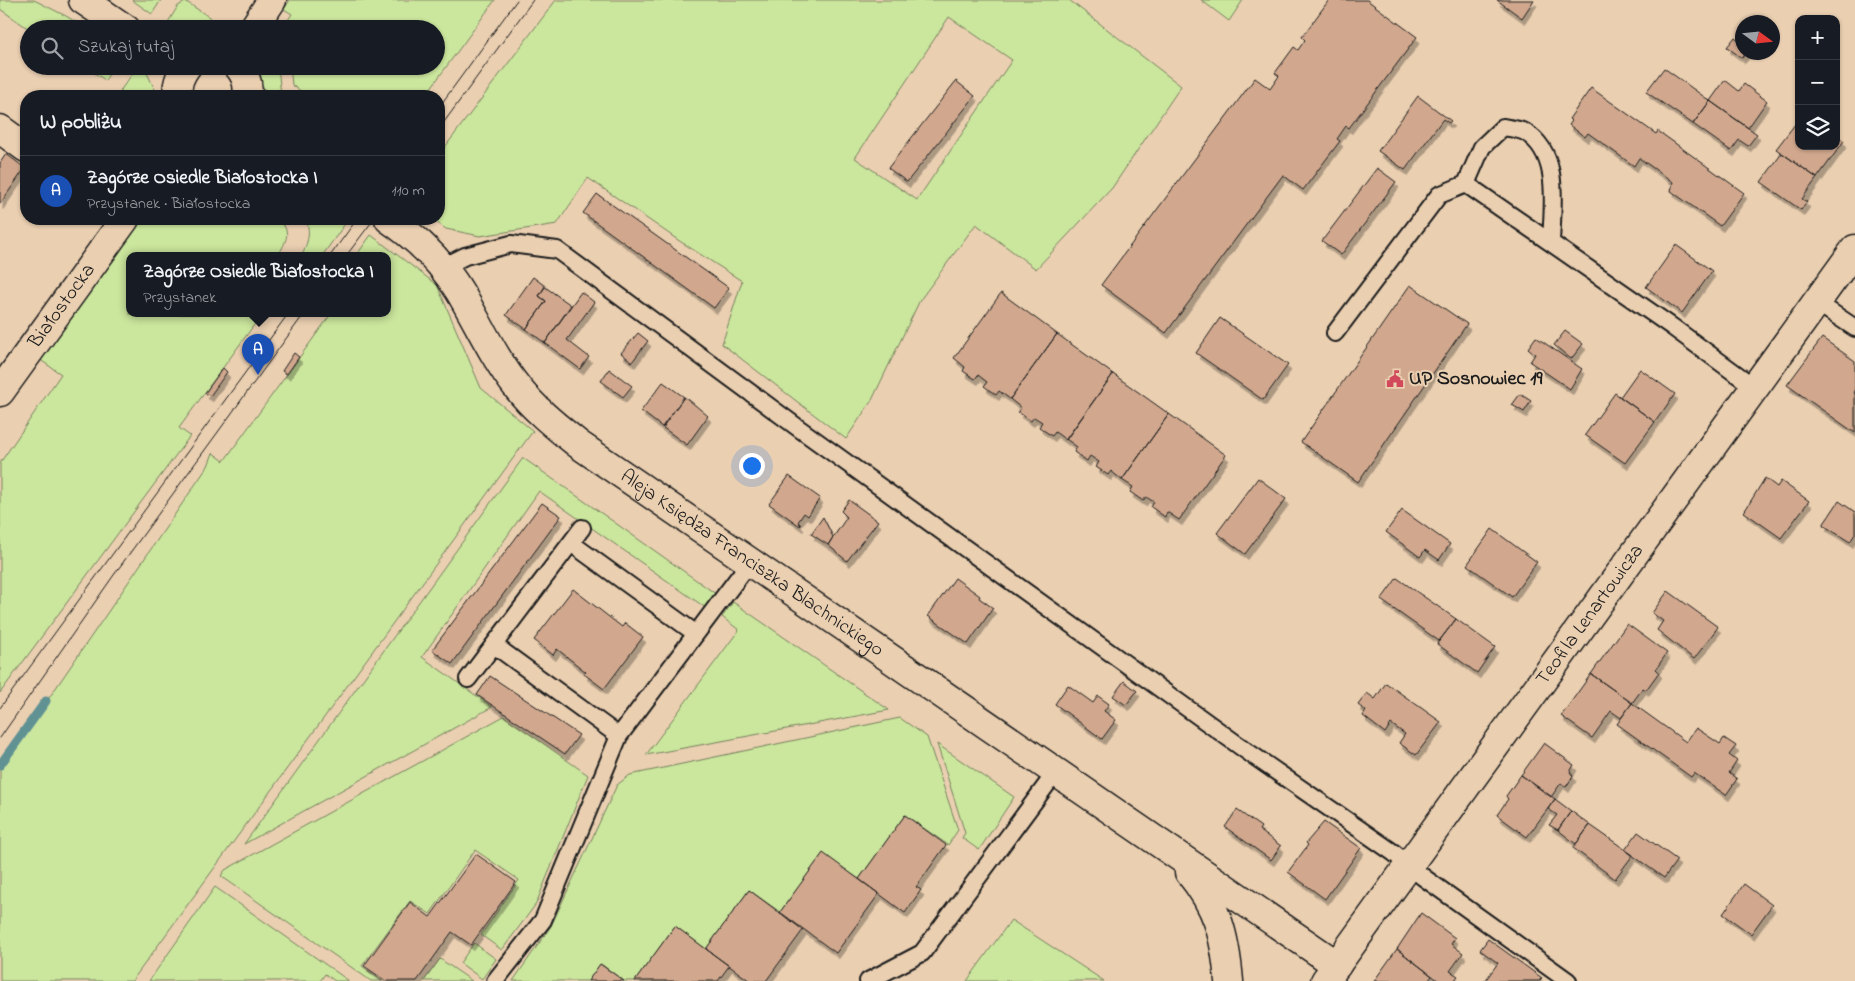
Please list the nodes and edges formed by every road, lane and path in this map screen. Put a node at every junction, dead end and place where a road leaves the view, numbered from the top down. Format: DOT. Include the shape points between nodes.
graph roads {
  1 [pos="82,0"];
  2 [pos="272,0"];
  3 [pos="112,20"];
  4 [pos="259,20"];
  5 [pos="181,75"];
  6 [pos="244,75"];
  7 [pos="177,90"];
  8 [pos="248,90"];
  9 [pos="0,129"];
  10 [pos="20,144"];
  11 [pos="1466,184"];
  12 [pos="120,225"];
  13 [pos="397,225"];
  14 [pos="1551,243"];
  15 [pos="1855,249"];
  16 [pos="443,267"];
  17 [pos="1816,302"];
  18 [pos="1855,328"];
  19 [pos="1335,333"];
  20 [pos="1754,387"];
  21 [pos="0,392"];
  22 [pos="582,528"];
  23 [pos="571,543"];
  24 [pos="750,562"];
  25 [pos="695,633"];
  26 [pos="494,645"];
  27 [pos="468,679"];
  28 [pos="619,736"];
  29 [pos="1056,772"];
  30 [pos="1170,851"];
  31 [pos="1410,865"];
  32 [pos="1331,973"];
  33 [pos="495,981"];
  34 [pos="868,981"];
  35 [pos="1228,981"];
  36 [pos="1568,981"];
  1 -- 3 [label="street"];
  2 -- 4 [label="street"];
  5 -- 7 [label="street"];
  6 -- 8 [label="street"];
  9 -- 10 [label="street"];
  11 -- 14 [label="lane"];
  11 -- 14 [label="lane" via="1482,147 1503,127 1525,132 1543,148 1552,178"];
  11 -- 19 [label="lane" via="1439,195"];
  12 -- 21 [label="street, Białostocka"];
  13 -- 16 [label="street, Aleja Księdza Franciszka Blachnickiego"];
  14 -- 20 [label="lane"];
  15 -- 17 [label="street, Teofila Lenartowicza"];
  16 -- 24 [label="street, Aleja Księdza Franciszka Blachnickiego" via="504,370 533,405 592,454"];
  16 -- 31 [label="lane" via="465,256 511,244 557,250 1248,752"];
  17 -- 18 [label="lane"];
  17 -- 20 [label="street, Teofila Lenartowicza"];
  20 -- 31 [label="street, Teofila Lenartowicza"];
  22 -- 23 [label="lane"];
  23 -- 25 [label="lane"];
  23 -- 26 [label="lane"];
  24 -- 25 [label="lane"];
  24 -- 29 [label="street, Aleja Księdza Franciszka Blachnickiego"];
  25 -- 28 [label="lane"];
  26 -- 27 [label="lane"];
  26 -- 28 [label="lane"];
  28 -- 33 [label="lane" via="543,920"];
  29 -- 30 [label="street, Aleja Księdza Franciszka Blachnickiego"];
  29 -- 34 [label="lane" via="922,953"];
  30 -- 32 [label="street, Aleja Księdza Franciszka Blachnickiego"];
  30 -- 35 [label="street, Aleja Księdza Franciszka Blachnickiego" via="1202,887 1212,904 1223,935"];
  31 -- 32 [label="street, Teofila Lenartowicza"];
  31 -- 36 [label="lane"];
}
